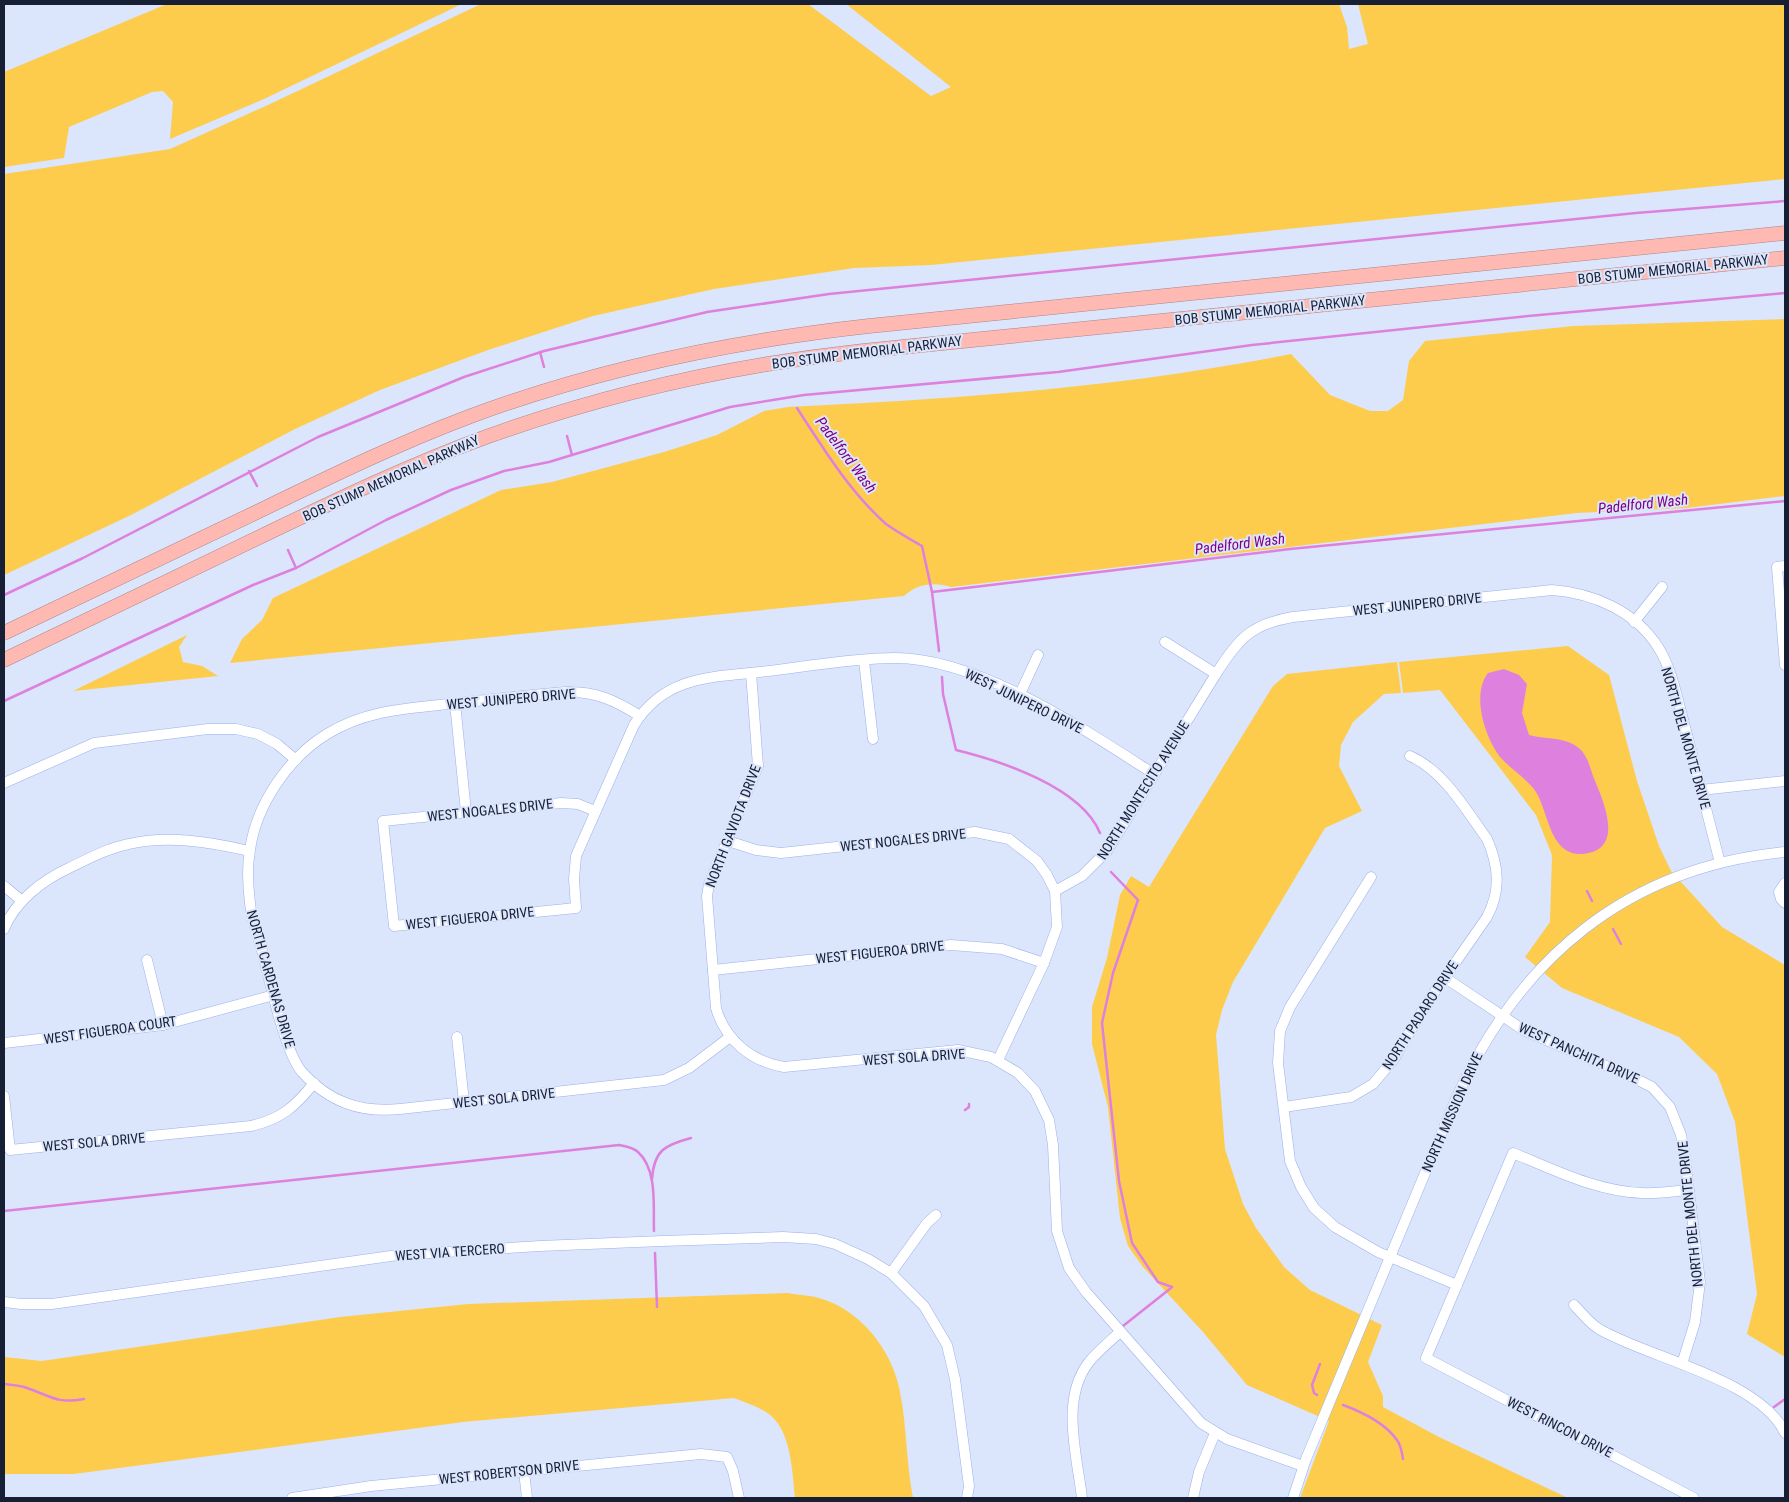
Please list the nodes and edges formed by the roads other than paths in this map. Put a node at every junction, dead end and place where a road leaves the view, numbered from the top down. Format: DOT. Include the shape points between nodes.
graph roads {
  1 [pos="1785,234"];
  2 [pos="1785,258"];
  3 [pos="1781,567"];
  4 [pos="1662,586"];
  5 [pos="1634,622"];
  6 [pos="4,633"];
  7 [pos="1165,642"];
  8 [pos="1038,655"];
  9 [pos="4,660"];
  10 [pos="864,661"];
  11 [pos="1785,665"];
  12 [pos="751,673"];
  13 [pos="1216,674"];
  14 [pos="1019,696"];
  15 [pos="455,703"];
  16 [pos="640,716"];
  17 [pos="873,739"];
  18 [pos="1410,756"];
  19 [pos="296,760"];
  20 [pos="1154,774"];
  21 [pos="1785,781"];
  22 [pos="4,783"];
  23 [pos="1701,790"];
  24 [pos="596,811"];
  25 [pos="466,812"];
  26 [pos="728,841"];
  27 [pos="250,851"];
  28 [pos="1785,852"];
  29 [pos="1720,863"];
  30 [pos="1371,877"];
  31 [pos="1785,883"];
  32 [pos="4,886"];
  33 [pos="1055,891"];
  34 [pos="22,901"];
  35 [pos="1785,902"];
  36 [pos="394,926"];
  37 [pos="4,929"];
  38 [pos="147,960"];
  39 [pos="1044,963"];
  40 [pos="713,970"];
  41 [pos="1444,977"];
  42 [pos="274,995"];
  43 [pos="1500,1016"];
  44 [pos="162,1026"];
  45 [pos="457,1037"];
  46 [pos="730,1037"];
  47 [pos="4,1044"];
  48 [pos="998,1060"];
  49 [pos="314,1083"];
  50 [pos="4,1096"];
  51 [pos="464,1102"];
  52 [pos="1284,1107"];
  53 [pos="1677,1123"];
  54 [pos="1689,1190"];
  55 [pos="936,1215"];
  56 [pos="1390,1258"];
  57 [pos="891,1273"];
  58 [pos="1457,1284"];
  59 [pos="4,1302"];
  60 [pos="1574,1305"];
  61 [pos="1120,1332"];
  62 [pos="1682,1364"];
  63 [pos="1785,1433"];
  64 [pos="1215,1434"];
  65 [pos="1303,1466"];
  66 [pos="524,1471"];
  67 [pos="292,1498"];
  68 [pos="527,1498"];
  69 [pos="740,1498"];
  70 [pos="967,1498"];
  71 [pos="1082,1498"];
  72 [pos="1193,1498"];
  73 [pos="1293,1498"];
  74 [pos="1694,1498"];
  1 -- 6 [label="highway, BOB STUMP MEMORIAL PARKWAY" via="869,326 749,342 668,358 530,396 397,446"];
  2 -- 9 [label="highway, BOB STUMP MEMORIAL PARKWAY" via="853,352 762,364 670,382 559,412 427,460"];
  3 -- 11 [label="street"];
  4 -- 5 [label="street"];
  5 -- 13 [label="street, WEST JUNIPERO DRIVE" via="1606,602 1573,591 1552,590 1293,617 1260,625 1247,633 1231,650"];
  5 -- 23 [label="street, NORTH DEL MONTE DRIVE" via="1659,648 1667,666"];
  7 -- 13 [label="street"];
  8 -- 14 [label="street"];
  10 -- 12 [label="street, WEST JUNIPERO DRIVE"];
  10 -- 14 [label="street, WEST JUNIPERO DRIVE" via="895,658 948,665"];
  10 -- 17 [label="street"];
  12 -- 16 [label="street, WEST JUNIPERO DRIVE" via="688,682 662,694"];
  12 -- 26 [label="street, NORTH GAVIOTA DRIVE" via="758,766"];
  13 -- 20 [label="street, NORTH MONTECITO AVENUE"];
  14 -- 20 [label="street, WEST JUNIPERO DRIVE" via="1083,729"];
  15 -- 16 [label="street, WEST JUNIPERO DRIVE" via="577,692 609,698"];
  15 -- 19 [label="street, WEST JUNIPERO DRIVE" via="364,716 328,734"];
  15 -- 25 [label="street"];
  16 -- 24 [label="street"];
  18 -- 41 [label="street, NORTH PADARO DRIVE" via="1426,763 1440,777 1487,839 1495,863 1495,902"];
  19 -- 22 [label="street" via="258,734 236,729 208,729 94,743"];
  19 -- 27 [label="street, NORTH CARDENAS DRIVE" via="269,796"];
  20 -- 33 [label="street, NORTH MONTECITO AVENUE" via="1098,862 1082,876"];
  21 -- 23 [label="street"];
  23 -- 29 [label="street, NORTH DEL MONTE DRIVE"];
  24 -- 25 [label="street, WEST NOGALES DRIVE" via="578,804 561,803"];
  24 -- 36 [label="street, WEST FIGUEROA DRIVE" via="576,856 576,908"];
  25 -- 36 [label="street, WEST NOGALES DRIVE" via="383,821"];
  26 -- 33 [label="street, WEST NOGALES DRIVE" via="756,850 781,853 964,833 992,834 1024,848 1047,875"];
  26 -- 40 [label="street, NORTH GAVIOTA DRIVE" via="707,896"];
  27 -- 34 [label="street" via="184,840 129,844 57,873"];
  27 -- 42 [label="street, NORTH CARDENAS DRIVE" via="250,904"];
  28 -- 29 [label="street, NORTH MISSION DRIVE"];
  29 -- 43 [label="street, NORTH MISSION DRIVE" via="1634,897 1595,922 1546,961"];
  30 -- 52 [label="street" via="1284,1020 1278,1051"];
  31 -- 35 [label="street" via="1779,892"];
  32 -- 34 [label="street"];
  33 -- 39 [label="street" via="1057,927"];
  34 -- 37 [label="street"];
  38 -- 44 [label="street"];
  39 -- 40 [label="street, WEST FIGUEROA DRIVE" via="1002,949 951,945"];
  39 -- 48 [label="street"];
  40 -- 46 [label="street, NORTH GAVIOTA DRIVE" via="716,1008"];
  41 -- 43 [label="street, WEST PANCHITA DRIVE"];
  41 -- 52 [label="street, NORTH PADARO DRIVE" via="1394,1059 1373,1084 1351,1097"];
  42 -- 44 [label="street, WEST FIGUEROA COURT"];
  42 -- 49 [label="street, NORTH CARDENAS DRIVE" via="290,1049 301,1070"];
  43 -- 53 [label="street, WEST PANCHITA DRIVE" via="1536,1037 1632,1076 1652,1088 1670,1107"];
  43 -- 56 [label="street, NORTH MISSION DRIVE" via="1468,1070"];
  44 -- 47 [label="street, WEST FIGUEROA COURT"];
  45 -- 51 [label="street"];
  46 -- 48 [label="street, WEST SOLA DRIVE" via="754,1058 784,1067 958,1050"];
  46 -- 51 [label="street, WEST SOLA DRIVE" via="689,1068 664,1080"];
  48 -- 61 [label="street, WEST SOLA DRIVE" via="1029,1083 1045,1108 1052,1132 1057,1231 1062,1254 1078,1282"];
  49 -- 50 [label="street, WEST SOLA DRIVE" via="296,1106 270,1121 251,1126 10,1150"];
  49 -- 51 [label="street, WEST SOLA DRIVE" via="338,1101 368,1110"];
  52 -- 56 [label="street" via="1290,1161 1314,1208 1352,1239"];
  53 -- 54 [label="street, NORTH DEL MONTE DRIVE"];
  54 -- 58 [label="street" via="1645,1193 1609,1189 1513,1153"];
  54 -- 62 [label="street, NORTH DEL MONTE DRIVE" via="1700,1282 1695,1322"];
  55 -- 57 [label="street"];
  56 -- 58 [label="street"];
  56 -- 65 [label="street, NORTH MISSION DRIVE"];
  57 -- 59 [label="street, WEST VIA TERCERO" via="835,1244 784,1237 398,1255 52,1304"];
  57 -- 70 [label="street, WEST VIA TERCERO" via="924,1306 947,1345 958,1397 969,1486"];
  58 -- 74 [label="street, WEST RINCON DRIVE" via="1426,1358"];
  60 -- 62 [label="street" via="1599,1329"];
  61 -- 64 [label="street, WEST SOLA DRIVE" via="1189,1412"];
  61 -- 71 [label="street" via="1090,1361 1074,1392 1073,1417"];
  62 -- 63 [label="street" via="1747,1394 1779,1421"];
  64 -- 65 [label="street"];
  64 -- 72 [label="street" via="1199,1472"];
  65 -- 73 [label="street, NORTH MISSION DRIVE"];
  66 -- 67 [label="street, WEST ROBERTSON DRIVE" via="372,1486"];
  66 -- 68 [label="street"];
  66 -- 69 [label="street, WEST ROBERTSON DRIVE" via="701,1454 727,1456"];
}
